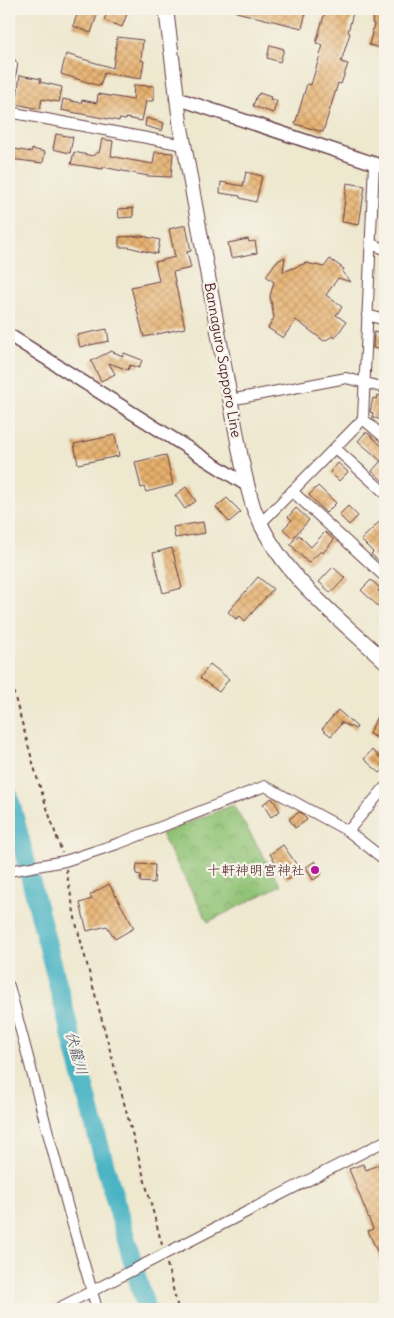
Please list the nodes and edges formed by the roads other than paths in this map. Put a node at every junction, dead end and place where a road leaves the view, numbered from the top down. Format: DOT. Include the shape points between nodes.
graph roads {
  1 [pos="166,9"];
  2 [pos="12,65"];
  3 [pos="9,83"];
  4 [pos="176,98"];
  5 [pos="9,112"];
  6 [pos="184,145"];
  7 [pos="380,165"];
  8 [pos="371,244"];
  9 [pos="385,249"];
  10 [pos="367,314"];
  11 [pos="385,320"];
  12 [pos="9,335"];
  13 [pos="365,382"];
  14 [pos="385,388"];
  15 [pos="230,400"];
  16 [pos="363,419"];
  17 [pos="385,438"];
  18 [pos="335,448"];
  19 [pos="248,486"];
  20 [pos="292,491"];
  21 [pos="385,493"];
  22 [pos="261,523"];
  23 [pos="385,577"];
  24 [pos="385,661"];
  25 [pos="385,788"];
  26 [pos="348,831"];
  27 [pos="385,860"];
  28 [pos="9,871"];
  29 [pos="9,986"];
  30 [pos="385,1141"];
  31 [pos="97,1289"];
  32 [pos="57,1309"];
  33 [pos="97,1309"];
  1 -- 4 [label="main road, Bannaguro Sapporo Line"];
  2 -- 3 [label="street"];
  4 -- 6 [label="main road, Bannaguro Sapporo Line"];
  4 -- 7 [label="street"];
  5 -- 6 [label="street"];
  6 -- 15 [label="main road, Bannaguro Sapporo Line"];
  7 -- 8 [label="street"];
  8 -- 9 [label="street"];
  8 -- 10 [label="street"];
  10 -- 11 [label="street"];
  10 -- 13 [label="street"];
  12 -- 19 [label="street"];
  13 -- 14 [label="street"];
  13 -- 15 [label="street" via="346,378"];
  13 -- 16 [label="street"];
  15 -- 19 [label="main road, Bannaguro Sapporo Line"];
  16 -- 17 [label="street"];
  16 -- 18 [label="street"];
  18 -- 20 [label="street"];
  18 -- 21 [label="street"];
  19 -- 22 [label="main road, Bannaguro Sapporo Line"];
  20 -- 22 [label="street"];
  20 -- 23 [label="street"];
  22 -- 24 [label="main road, Bannaguro Sapporo Line" via="284,563 304,588"];
  25 -- 26 [label="street"];
  26 -- 27 [label="street"];
  26 -- 28 [label="street" via="265,786 120,844"];
  29 -- 31 [label="street" via="68,1208"];
  30 -- 31 [label="street"];
  31 -- 32 [label="street"];
  31 -- 33 [label="street"];
}
